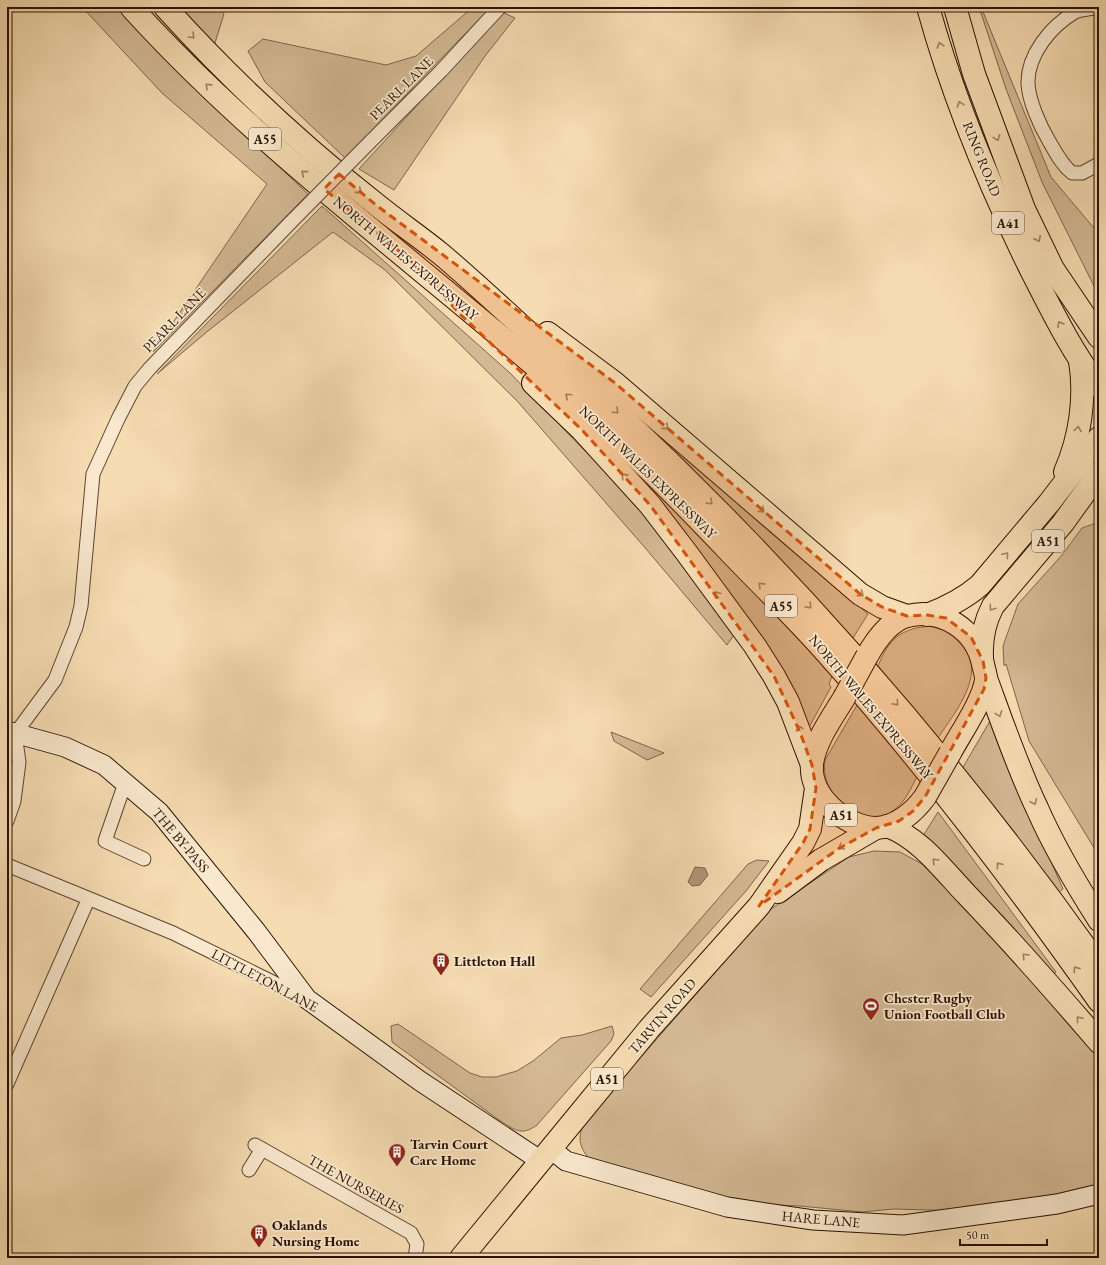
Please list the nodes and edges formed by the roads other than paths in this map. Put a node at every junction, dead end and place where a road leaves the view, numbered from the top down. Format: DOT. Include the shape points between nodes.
graph roads {
  1 [pos="131,7"];
  2 [pos="165,7"];
  3 [pos="500,7"];
  4 [pos="928,7"];
  5 [pos="955,7"];
  6 [pos="1099,7"];
  7 [pos="1099,164"];
  8 [pos="441,254"];
  9 [pos="410,260"];
  10 [pos="1053,269"];
  11 [pos="1099,337"];
  12 [pos="1089,359"];
  13 [pos="1099,387"];
  14 [pos="1099,438"];
  15 [pos="1099,473"];
  16 [pos="1099,492"];
  17 [pos="1049,504"];
  18 [pos="1077,504"];
  19 [pos="917,616"];
  20 [pos="984,669"];
  21 [pos="11,733"];
  22 [pos="812,765"];
  23 [pos="124,783"];
  24 [pos="816,788"];
  25 [pos="7,821"];
  26 [pos="882,827"];
  27 [pos="144,859"];
  28 [pos="7,865"];
  29 [pos="88,900"];
  30 [pos="759,906"];
  31 [pos="1099,920"];
  32 [pos="1099,966"];
  33 [pos="307,998"];
  34 [pos="1099,1001"];
  35 [pos="1099,1042"];
  36 [pos="7,1084"];
  37 [pos="546,1155"];
  38 [pos="249,1170"];
  39 [pos="1099,1194"];
  40 [pos="415,1258"];
  41 [pos="461,1258"];
  9 -- 1 [label="highway, NORTH WALES EXPRESSWAY / A55, one-way" via="302,171 228,105"];
  2 -- 8 [label="highway, NORTH WALES EXPRESSWAY / A55, one-way" via="246,92 376,205"];
  3 -- 21 [label="street, PEARL LANE, bridge" via="135,386 94,474 81,606 76,627 55,680"];
  12 -- 4 [label="highway, RING ROAD / A41, one-way" via="1046,299 1003,211 975,146"];
  5 -- 10 [label="highway, RING ROAD / A41, one-way" via="996,138 1024,209"];
  6 -- 7 [label="street" via="1076,11 1052,30 1039,48 1028,71 1028,85 1043,130 1064,167 1072,173 1082,173"];
  8 -- 19 [label="highway, one-way" via="615,383 860,594 882,607"];
  8 -- 32 [label="highway, NORTH WALES EXPRESSWAY / A55, one-way" via="617,411 739,530 829,627 977,801"];
  22 -- 9 [label="highway, one-way" via="790,708 774,676 755,646 650,505 582,430 461,315"];
  34 -- 9 [label="highway, NORTH WALES EXPRESSWAY / A55, one-way" via="1042,920 964,818 821,647 637,458 538,368"];
  10 -- 11 [label="highway, RING ROAD / A41"];
  10 -- 12 [label="highway"];
  12 -- 13 [label="highway, RING ROAD / A41"];
  17 -- 12 [label="highway, one-way" via="1069,465 1078,431 1083,377"];
  14 -- 17 [label="highway, A51"];
  15 -- 18 [label="highway, A51"];
  16 -- 18 [label="highway"];
  19 -- 17 [label="highway, A51, one-way" via="952,605 968,596"];
  18 -- 20 [label="highway, A51, one-way" via="987,616 982,634"];
  19 -- 20 [label="highway" via="946,618 965,630 978,646"];
  19 -- 22 [label="highway, A51, bridge" via="886,629 878,637 821,738"];
  20 -- 26 [label="highway, A51, bridge" via="984,689 925,796 914,811 899,821"];
  20 -- 31 [label="highway, one-way" via="1018,766 1037,809 1074,880"];
  21 -- 23 [label="street, THE BY-PASS" via="65,747 104,765"];
  21 -- 25 [label="street" via="19,762 14,801"];
  22 -- 24 [label="highway, A51"];
  23 -- 27 [label="street" via="105,841"];
  23 -- 33 [label="street, THE BY-PASS" via="159,812"];
  24 -- 26 [label="highway, A51" via="824,800 843,816 864,826"];
  24 -- 30 [label="highway, A51" via="812,821 804,843"];
  26 -- 30 [label="highway, A51, one-way" via="821,860"];
  35 -- 26 [label="highway, one-way" via="1031,962 910,836"];
  28 -- 29 [label="street, LITTLETON LANE"];
  29 -- 33 [label="street, LITTLETON LANE" via="173,933"];
  29 -- 36 [label="street"];
  30 -- 37 [label="highway, TARVIN ROAD / A51" via="649,1029"];
  33 -- 37 [label="street, LITTLETON LANE" via="420,1081"];
  37 -- 39 [label="street, HARE LANE" via="727,1208 813,1220 903,1225 1057,1204"];
  37 -- 41 [label="highway, TARVIN ROAD / A51"];
  38 -- 40 [label="street, THE NURSERIES" via="259,1147 411,1233 418,1244"];
}
